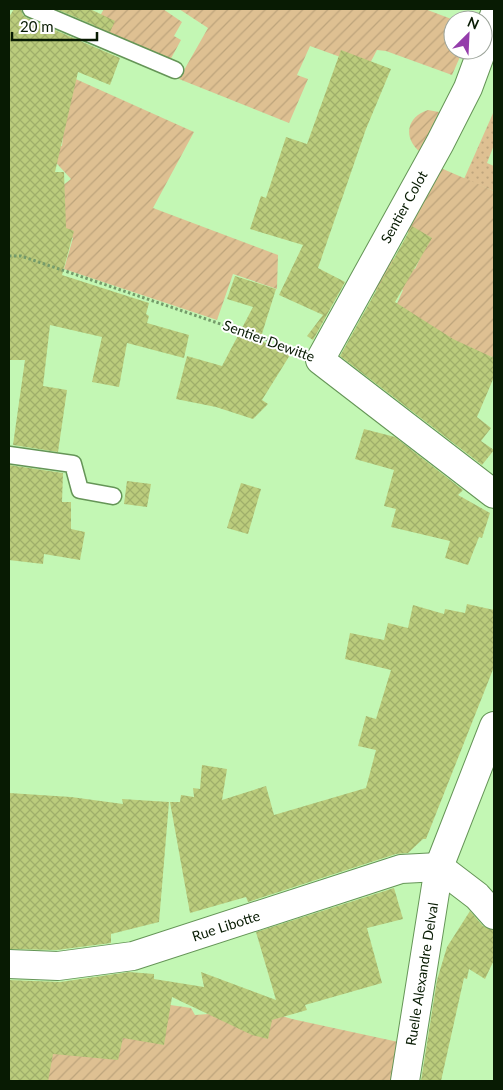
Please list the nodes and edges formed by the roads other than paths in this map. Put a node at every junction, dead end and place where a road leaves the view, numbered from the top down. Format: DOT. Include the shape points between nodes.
graph roads {
  1 [pos="31,9"];
  2 [pos="478,60"];
  3 [pos="176,70"];
  4 [pos="320,360"];
  5 [pos="9,454"];
  6 [pos="494,494"];
  7 [pos="112,496"];
  8 [pos="494,726"];
  9 [pos="439,867"];
  10 [pos="494,915"];
  11 [pos="9,964"];
  12 [pos="405,1081"];
  1 -- 3 [label="lane"];
  2 -- 4 [label="street, Sentier Colot" via="468,88 440,142"];
  4 -- 6 [label="street, Sentier Dewitte"];
  5 -- 7 [label="lane" via="72,464 80,490"];
  8 -- 9 [label="street, Ruelle Alexandre Delval"];
  9 -- 10 [label="street" via="477,896"];
  9 -- 11 [label="street, Rue Libotte" via="401,869 133,956 58,966"];
  9 -- 12 [label="street, Ruelle Alexandre Delval"];
}
